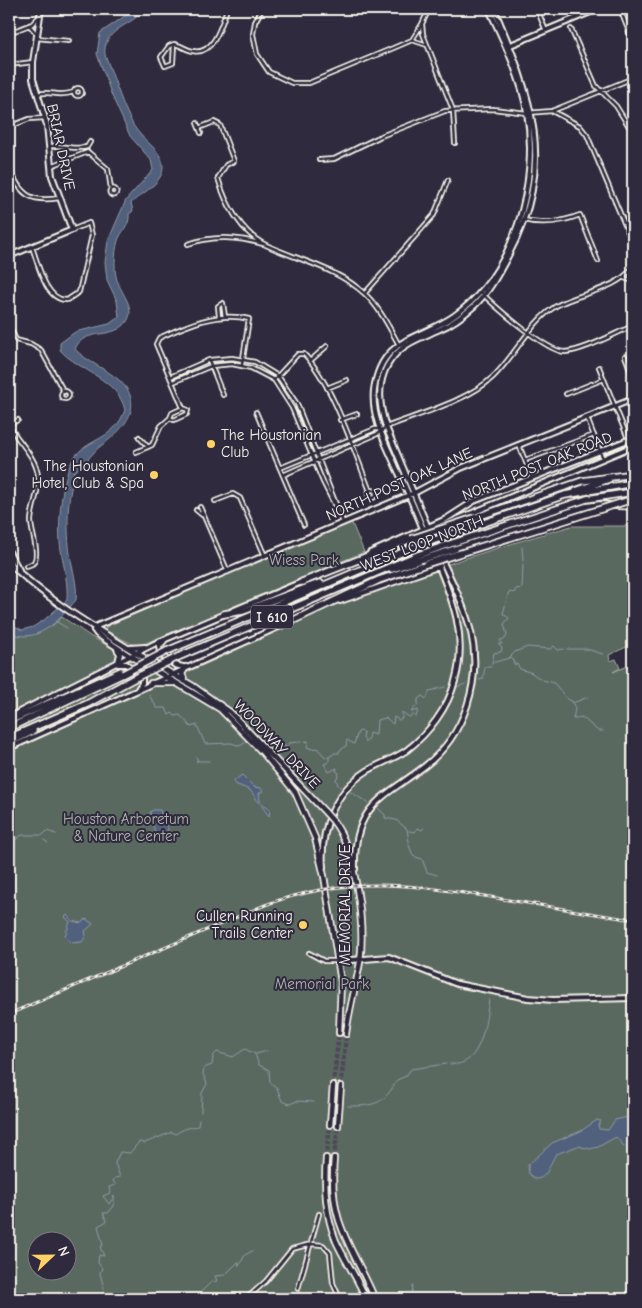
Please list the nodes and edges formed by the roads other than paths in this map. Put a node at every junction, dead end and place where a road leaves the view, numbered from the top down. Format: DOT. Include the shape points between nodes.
graph roads {
  1 [pos="41,9"];
  2 [pos="227,9"];
  3 [pos="262,9"];
  4 [pos="429,9"];
  5 [pos="489,9"];
  6 [pos="494,9"];
  7 [pos="537,9"];
  8 [pos="578,9"];
  9 [pos="598,9"];
  10 [pos="620,9"];
  11 [pos="581,16"];
  12 [pos="39,17"];
  13 [pos="422,24"];
  14 [pos="29,25"];
  15 [pos="571,29"];
  16 [pos="546,31"];
  17 [pos="9,33"];
  18 [pos="36,36"];
  19 [pos="412,40"];
  20 [pos="70,41"];
  21 [pos="633,42"];
  22 [pos="174,44"];
  23 [pos="427,46"];
  24 [pos="508,46"];
  25 [pos="33,62"];
  26 [pos="9,65"];
  27 [pos="633,78"];
  28 [pos="74,92"];
  29 [pos="601,93"];
  30 [pos="37,94"];
  31 [pos="453,110"];
  32 [pos="552,111"];
  33 [pos="530,113"];
  34 [pos="45,118"];
  35 [pos="197,123"];
  36 [pos="9,127"];
  37 [pos="199,128"];
  38 [pos="201,133"];
  39 [pos="633,133"];
  40 [pos="224,136"];
  41 [pos="220,138"];
  42 [pos="90,142"];
  43 [pos="455,142"];
  44 [pos="50,146"];
  45 [pos="319,160"];
  46 [pos="51,166"];
  47 [pos="9,167"];
  48 [pos="448,180"];
  49 [pos="111,189"];
  50 [pos="59,198"];
  51 [pos="522,219"];
  52 [pos="72,230"];
  53 [pos="188,244"];
  54 [pos="633,244"];
  55 [pos="264,245"];
  56 [pos="32,247"];
  57 [pos="9,256"];
  58 [pos="598,261"];
  59 [pos="633,267"];
  60 [pos="624,278"];
  61 [pos="633,281"];
  62 [pos="365,293"];
  63 [pos="482,293"];
  64 [pos="218,317"];
  65 [pos="225,317"];
  66 [pos="9,325"];
  67 [pos="633,326"];
  68 [pos="529,333"];
  69 [pos="327,346"];
  70 [pos="400,346"];
  71 [pos="625,356"];
  72 [pos="243,358"];
  73 [pos="209,360"];
  74 [pos="310,361"];
  75 [pos="242,365"];
  76 [pos="211,366"];
  77 [pos="599,366"];
  78 [pos="170,376"];
  79 [pos="278,376"];
  80 [pos="633,377"];
  81 [pos="604,379"];
  82 [pos="274,380"];
  83 [pos="347,380"];
  84 [pos="173,382"];
  85 [pos="327,388"];
  86 [pos="64,392"];
  87 [pos="566,394"];
  88 [pos="223,395"];
  89 [pos="633,399"];
  90 [pos="615,406"];
  91 [pos="183,408"];
  92 [pos="256,412"];
  93 [pos="301,414"];
  94 [pos="357,414"];
  95 [pos="295,416"];
  96 [pos="170,418"];
  97 [pos="587,418"];
  98 [pos="18,420"];
  99 [pos="340,420"];
  100 [pos="9,425"];
  101 [pos="386,427"];
  102 [pos="381,430"];
  103 [pos="360,435"];
  104 [pos="594,435"];
  105 [pos="626,436"];
  106 [pos="138,437"];
  107 [pos="633,438"];
  108 [pos="349,439"];
  109 [pos="363,440"];
  110 [pos="519,444"];
  111 [pos="351,446"];
  112 [pos="633,446"];
  113 [pos="148,447"];
  114 [pos="136,452"];
  115 [pos="317,452"];
  116 [pos="600,452"];
  117 [pos="311,455"];
  118 [pos="603,459"];
  119 [pos="320,460"];
  120 [pos="525,460"];
  121 [pos="314,462"];
  122 [pos="280,468"];
  123 [pos="397,468"];
  124 [pos="633,473"];
  125 [pos="283,475"];
  126 [pos="532,478"];
  127 [pos="633,483"];
  128 [pos="586,489"];
  129 [pos="370,490"];
  130 [pos="633,492"];
  131 [pos="414,493"];
  132 [pos="409,495"];
  133 [pos="633,499"];
  134 [pos="215,501"];
  135 [pos="631,506"];
  136 [pos="200,507"];
  137 [pos="196,510"];
  138 [pos="203,516"];
  139 [pos="343,522"];
  140 [pos="304,525"];
  141 [pos="429,529"];
  142 [pos="424,531"];
  143 [pos="411,536"];
  144 [pos="455,548"];
  145 [pos="9,552"];
  146 [pos="265,556"];
  147 [pos="9,563"];
  148 [pos="422,563"];
  149 [pos="444,564"];
  150 [pos="26,566"];
  151 [pos="439,566"];
  152 [pos="228,572"];
  153 [pos="22,575"];
  154 [pos="334,580"];
  155 [pos="302,582"];
  156 [pos="224,614"];
  157 [pos="294,620"];
  158 [pos="94,630"];
  159 [pos="166,639"];
  160 [pos="110,642"];
  161 [pos="154,644"];
  162 [pos="127,647"];
  163 [pos="136,653"];
  164 [pos="130,656"];
  165 [pos="116,663"];
  166 [pos="186,667"];
  167 [pos="122,672"];
  168 [pos="172,673"];
  169 [pos="166,676"];
  170 [pos="186,682"];
  171 [pos="151,683"];
  172 [pos="178,684"];
  173 [pos="138,689"];
  174 [pos="9,717"];
  175 [pos="9,721"];
  176 [pos="48,722"];
  177 [pos="9,728"];
  178 [pos="9,738"];
  179 [pos="9,743"];
  180 [pos="9,748"];
  181 [pos="265,751"];
  182 [pos="324,876"];
  183 [pos="355,877"];
  184 [pos="309,952"];
  185 [pos="360,958"];
  186 [pos="338,961"];
  187 [pos="633,998"];
  188 [pos="338,1033"];
  189 [pos="346,1034"];
  190 [pos="334,1085"];
  191 [pos="341,1086"];
  192 [pos="330,1125"];
  193 [pos="338,1126"];
  194 [pos="326,1158"];
  195 [pos="334,1158"];
  196 [pos="319,1214"];
  197 [pos="311,1244"];
  198 [pos="298,1289"];
  199 [pos="246,1299"];
  200 [pos="340,1299"];
  201 [pos="366,1299"];
  202 [pos="375,1299"];
  1 -- 12 [label="main road, BRIAR DRIVE"];
  2 -- 22 [label="street" via="214,42 208,47 197,52"];
  3 -- 19 [label="street" via="255,22 254,46 267,69 292,83 309,83"];
  4 -- 13 [label="street"];
  5 -- 24 [label="main road, MEMORIAL DRIVE"];
  6 -- 24 [label="main road, MEMORIAL DRIVE"];
  7 -- 16 [label="street"];
  8 -- 11 [label="street"];
  9 -- 11 [label="main road"];
  10 -- 21 [label="street"];
  11 -- 16 [label="main road"];
  12 -- 14 [label="street"];
  12 -- 18 [label="main road, BRIAR DRIVE"];
  13 -- 19 [label="street"];
  13 -- 23 [label="street"];
  14 -- 17 [label="street"];
  14 -- 18 [label="street"];
  15 -- 29 [label="street"];
  16 -- 24 [label="main road"];
  18 -- 20 [label="street"];
  18 -- 25 [label="main road, BRIAR DRIVE"];
  19 -- 23 [label="street"];
  22 -- 22 [label="street" via="173,63 165,66 162,57"];
  23 -- 31 [label="street"];
  24 -- 33 [label="main road, MEMORIAL DRIVE"];
  25 -- 26 [label="street"];
  25 -- 30 [label="main road, BRIAR DRIVE"];
  27 -- 29 [label="street"];
  28 -- 30 [label="street" via="62,96 49,92"];
  29 -- 32 [label="street"];
  29 -- 39 [label="street" via="616,106"];
  30 -- 34 [label="main road, BRIAR DRIVE"];
  31 -- 33 [label="street" via="493,109"];
  31 -- 43 [label="street"];
  31 -- 45 [label="street" via="402,126 334,159"];
  32 -- 33 [label="street"];
  32 -- 54 [label="street" via="580,126 587,135"];
  33 -- 51 [label="main road, MEMORIAL DRIVE" via="532,168"];
  34 -- 36 [label="street" via="30,119"];
  34 -- 44 [label="main road, BRIAR DRIVE"];
  35 -- 37 [label="street"];
  37 -- 38 [label="street"];
  37 -- 40 [label="street" via="217,123"];
  40 -- 41 [label="street"];
  40 -- 55 [label="street" via="233,158 221,171 220,182 238,219"];
  42 -- 44 [label="street" via="87,147 78,149 65,145"];
  44 -- 46 [label="main road, BRIAR DRIVE"];
  46 -- 49 [label="street" via="88,152 108,170"];
  46 -- 50 [label="main road, BRIAR DRIVE"];
  47 -- 50 [label="street" via="19,188 30,197"];
  48 -- 62 [label="street" via="434,215"];
  50 -- 52 [label="main road, BRIAR DRIVE"];
  51 -- 58 [label="street" via="561,223 580,216"];
  51 -- 63 [label="main road, MEMORIAL DRIVE"];
  52 -- 56 [label="main road"];
  52 -- 56 [label="street" via="89,223 92,235 79,292 67,300 56,298 46,285"];
  53 -- 55 [label="street" via="231,237"];
  55 -- 62 [label="street" via="312,262"];
  56 -- 57 [label="main road"];
  59 -- 60 [label="street"];
  60 -- 61 [label="street"];
  60 -- 68 [label="street" via="556,306"];
  62 -- 70 [label="street"];
  63 -- 68 [label="street"];
  63 -- 70 [label="main road, MEMORIAL DRIVE" via="454,318"];
  64 -- 65 [label="street"];
  64 -- 65 [label="street" via="218,306 223,303"];
  64 -- 78 [label="street" via="187,326 157,340"];
  65 -- 72 [label="street" via="249,319"];
  66 -- 86 [label="street" via="16,340 41,350"];
  67 -- 68 [label="street" via="566,352 553,350"];
  68 -- 101 [label="street" via="493,378 479,388"];
  69 -- 74 [label="street"];
  70 -- 101 [label="main road, MEMORIAL DRIVE" via="389,362 380,386 379,402"];
  70 -- 102 [label="main road, MEMORIAL DRIVE" via="383,364 376,382 374,406"];
  71 -- 80 [label="street"];
  72 -- 73 [label="street"];
  72 -- 75 [label="street"];
  72 -- 79 [label="street"];
  73 -- 76 [label="street"];
  73 -- 78 [label="street"];
  74 -- 79 [label="street" via="304,354 298,354"];
  74 -- 85 [label="street"];
  75 -- 76 [label="street"];
  75 -- 82 [label="street"];
  76 -- 84 [label="street"];
  76 -- 88 [label="street"];
  77 -- 81 [label="street"];
  78 -- 84 [label="street"];
  79 -- 82 [label="street"];
  79 -- 93 [label="street"];
  81 -- 87 [label="street"];
  81 -- 90 [label="street"];
  82 -- 95 [label="street"];
  83 -- 85 [label="street"];
  84 -- 91 [label="street"];
  85 -- 99 [label="street"];
  89 -- 90 [label="main road, NORTH POST OAK LANE"];
  90 -- 97 [label="main road, NORTH POST OAK LANE"];
  90 -- 105 [label="street"];
  91 -- 96 [label="street" via="172,413"];
  91 -- 96 [label="street" via="188,410 187,414 174,420"];
  92 -- 122 [label="street"];
  93 -- 95 [label="street"];
  93 -- 115 [label="street"];
  94 -- 99 [label="street"];
  95 -- 117 [label="street"];
  96 -- 113 [label="street" via="158,431 155,442"];
  97 -- 104 [label="street"];
  97 -- 110 [label="main road, NORTH POST OAK LANE"];
  98 -- 100 [label="street"];
  99 -- 108 [label="street"];
  100 -- 150 [label="street" via="30,455 38,475 31,519 36,557"];
  101 -- 102 [label="street"];
  101 -- 131 [label="main road, MEMORIAL DRIVE"];
  102 -- 103 [label="street" via="375,428"];
  102 -- 109 [label="street"];
  102 -- 123 [label="main road, MEMORIAL DRIVE"];
  103 -- 108 [label="street"];
  103 -- 109 [label="street"];
  104 -- 116 [label="street"];
  104 -- 120 [label="street"];
  106 -- 113 [label="street"];
  107 -- 116 [label="main road, NORTH POST OAK ROAD"];
  108 -- 111 [label="street"];
  108 -- 115 [label="street"];
  109 -- 111 [label="street"];
  110 -- 120 [label="street"];
  110 -- 131 [label="main road, NORTH POST OAK LANE" via="450,472"];
  111 -- 119 [label="street"];
  111 -- 129 [label="street"];
  112 -- 118 [label="main road, NORTH POST OAK ROAD"];
  113 -- 114 [label="street"];
  115 -- 117 [label="street"];
  115 -- 119 [label="street"];
  116 -- 118 [label="street"];
  116 -- 126 [label="main road, NORTH POST OAK ROAD"];
  117 -- 121 [label="street"];
  117 -- 122 [label="street"];
  118 -- 141 [label="main road, NORTH POST OAK ROAD"];
  119 -- 121 [label="street"];
  119 -- 139 [label="street"];
  120 -- 126 [label="street"];
  121 -- 125 [label="street"];
  121 -- 139 [label="street"];
  122 -- 125 [label="street"];
  123 -- 131 [label="main road"];
  123 -- 132 [label="main road, MEMORIAL DRIVE"];
  124 -- 128 [label="highway"];
  124 -- 143 [label="highway, bridge" via="572,484"];
  125 -- 140 [label="street"];
  126 -- 141 [label="main road, NORTH POST OAK ROAD" via="474,501"];
  127 -- 128 [label="highway, WEST LOOP NORTH / I 610"];
  128 -- 154 [label="highway, WEST LOOP NORTH / I 610, bridge" via="415,547"];
  130 -- 144 [label="highway, WEST LOOP NORTH" via="588,499"];
  131 -- 132 [label="main road, NORTH POST OAK LANE"];
  131 -- 141 [label="main road, MEMORIAL DRIVE"];
  132 -- 139 [label="main road, NORTH POST OAK LANE"];
  132 -- 142 [label="main road, MEMORIAL DRIVE"];
  133 -- 148 [label="highway, bridge"];
  134 -- 146 [label="street" via="233,494 240,498"];
  135 -- 144 [label="highway" via="599,505 557,515"];
  136 -- 138 [label="street"];
  137 -- 138 [label="street"];
  138 -- 152 [label="street"];
  139 -- 146 [label="main road, NORTH POST OAK LANE"];
  141 -- 142 [label="main road, NORTH POST OAK ROAD"];
  141 -- 149 [label="main road, MEMORIAL DRIVE"];
  142 -- 143 [label="main road, NORTH POST OAK ROAD"];
  142 -- 151 [label="main road, MEMORIAL DRIVE"];
  143 -- 148 [label="main road" via="420,537 429,559 428,566"];
  143 -- 155 [label="highway"];
  144 -- 148 [label="highway, bridge"];
  145 -- 153 [label="main road, WOODWAY DRIVE"];
  146 -- 152 [label="main road, NORTH POST OAK LANE"];
  147 -- 153 [label="main road, WOODWAY DRIVE"];
  148 -- 151 [label="main road"];
  148 -- 157 [label="highway"];
  148 -- 176 [label="highway, WEST LOOP NORTH / I 610, bridge" via="366,578 178,657"];
  149 -- 151 [label="main road"];
  149 -- 183 [label="main road, MEMORIAL DRIVE" via="471,633 474,670 470,694 458,726 445,747 425,766 385,793 367,814 355,847"];
  151 -- 182 [label="main road, MEMORIAL DRIVE" via="460,628 460,656 454,686 442,710 420,738 405,751 362,775 337,801 324,834"];
  152 -- 158 [label="main road, NORTH POST OAK LANE"];
  153 -- 158 [label="main road, WOODWAY DRIVE" via="44,595"];
  154 -- 156 [label="highway"];
  154 -- 167 [label="highway, WEST LOOP NORTH / I 610, bridge"];
  155 -- 156 [label="main road"];
  156 -- 159 [label="main road"];
  157 -- 166 [label="main road"];
  158 -- 160 [label="main road, WOODWAY DRIVE"];
  158 -- 162 [label="main road, WOODWAY DRIVE"];
  159 -- 161 [label="main road"];
  159 -- 166 [label="main road" via="159,646 160,654 176,666"];
  160 -- 164 [label="main road, WOODWAY DRIVE"];
  160 -- 165 [label="main road" via="120,654"];
  161 -- 162 [label="main road" via="143,648"];
  161 -- 163 [label="main road"];
  162 -- 163 [label="main road, WOODWAY DRIVE"];
  163 -- 164 [label="main road"];
  163 -- 168 [label="main road, WOODWAY DRIVE"];
  164 -- 165 [label="main road"];
  164 -- 169 [label="main road, WOODWAY DRIVE"];
  165 -- 173 [label="main road" via="126,664 142,675"];
  165 -- 174 [label="main road"];
  166 -- 168 [label="main road"];
  166 -- 170 [label="main road" via="182,674"];
  167 -- 175 [label="highway"];
  167 -- 177 [label="highway"];
  168 -- 169 [label="main road"];
  168 -- 170 [label="main road, WOODWAY DRIVE"];
  169 -- 171 [label="main road"];
  169 -- 172 [label="main road, WOODWAY DRIVE"];
  170 -- 181 [label="main road, WOODWAY DRIVE" via="230,712"];
  171 -- 172 [label="main road"];
  171 -- 173 [label="main road"];
  172 -- 181 [label="main road, WOODWAY DRIVE" via="220,709"];
  173 -- 180 [label="main road"];
  176 -- 178 [label="highway, WEST LOOP NORTH / I 610"];
  176 -- 179 [label="highway"];
  181 -- 182 [label="main road, WOODWAY DRIVE" via="304,810"];
  181 -- 183 [label="main road, WOODWAY DRIVE, bridge" via="333,821 348,845"];
  182 -- 186 [label="main road, MEMORIAL DRIVE"];
  183 -- 185 [label="main road, MEMORIAL DRIVE"];
  184 -- 186 [label="street" via="324,961"];
  185 -- 186 [label="main road"];
  185 -- 187 [label="main road" via="394,958 457,984 505,995 553,1000"];
  185 -- 189 [label="main road, MEMORIAL DRIVE"];
  186 -- 188 [label="main road, MEMORIAL DRIVE" via="342,994"];
  190 -- 192 [label="main road"];
  191 -- 193 [label="main road"];
  194 -- 201 [label="main road" via="325,1195 329,1220"];
  195 -- 202 [label="main road" via="333,1191 339,1225"];
  196 -- 197 [label="street"];
  197 -- 198 [label="street"];
  197 -- 199 [label="street" via="292,1249 266,1281"];
  197 -- 200 [label="street" via="323,1245 330,1253 333,1283"];
}
